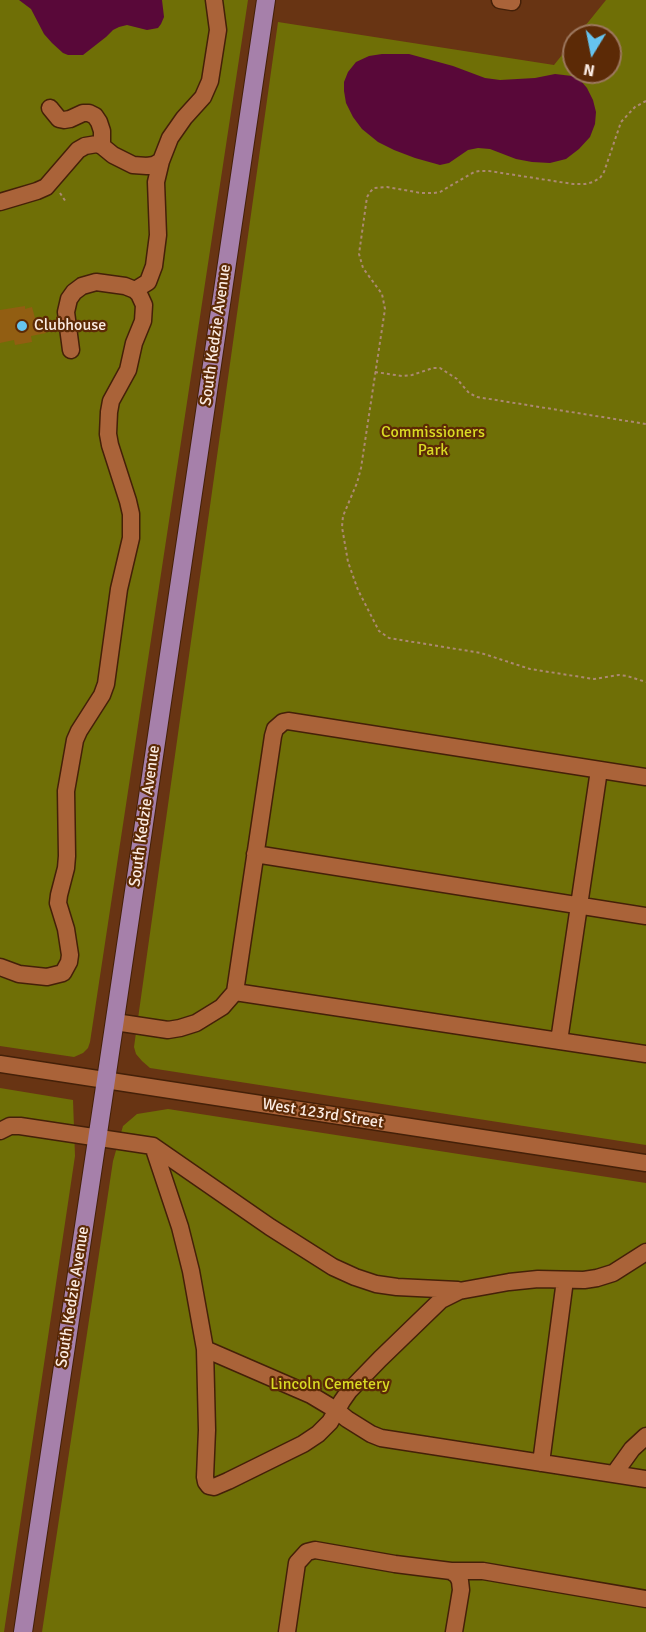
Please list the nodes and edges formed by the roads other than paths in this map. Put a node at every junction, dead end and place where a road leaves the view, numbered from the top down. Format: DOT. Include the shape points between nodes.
graph roads {
  1 [pos="214,0"];
  2 [pos="266,0"];
  3 [pos="500,0"];
  4 [pos="512,0"];
  5 [pos="50,108"];
  6 [pos="102,146"];
  7 [pos="161,161"];
  8 [pos="134,165"];
  9 [pos="156,182"];
  10 [pos="0,202"];
  11 [pos="135,290"];
  12 [pos="71,350"];
  13 [pos="599,770"];
  14 [pos="646,777"];
  15 [pos="255,854"];
  16 [pos="579,906"];
  17 [pos="646,916"];
  18 [pos="0,967"];
  19 [pos="235,992"];
  20 [pos="115,1022"];
  21 [pos="559,1041"];
  22 [pos="646,1054"];
  23 [pos="0,1064"];
  24 [pos="106,1080"];
  25 [pos="0,1131"];
  26 [pos="98,1137"];
  27 [pos="153,1146"];
  28 [pos="646,1164"];
  29 [pos="646,1252"];
  30 [pos="565,1280"];
  31 [pos="459,1290"];
  32 [pos="205,1349"];
  33 [pos="336,1410"];
  34 [pos="646,1436"];
  35 [pos="541,1463"];
  36 [pos="614,1474"];
  37 [pos="646,1479"];
  38 [pos="451,1571"];
  39 [pos="646,1599"];
  40 [pos="23,1632"];
  41 [pos="287,1632"];
  42 [pos="454,1632"];
  1 -- 7 [label="street" via="217,43 207,90 170,138"];
  2 -- 20 [label="main road, South Kedzie Avenue"];
  3 -- 4 [label="street"];
  5 -- 6 [label="street" via="64,120 89,112 95,116 102,131"];
  6 -- 8 [label="street"];
  6 -- 10 [label="street" via="91,144 78,150 46,187"];
  7 -- 8 [label="street"];
  7 -- 9 [label="street"];
  8 -- 9 [label="street"];
  9 -- 11 [label="street" via="158,235 154,266 148,282"];
  11 -- 12 [label="street" via="96,282 74,292 66,312"];
  11 -- 18 [label="street" via="142,300 143,321 128,370 111,401 108,434 131,514 131,537 119,589 106,684 75,740 66,790 67,856 58,903 66,929 69,962 63,973 47,977"];
  13 -- 14 [label="street"];
  13 -- 15 [label="street" via="282,722 273,736"];
  13 -- 16 [label="street"];
  15 -- 16 [label="street"];
  15 -- 19 [label="street"];
  16 -- 17 [label="street"];
  16 -- 21 [label="street"];
  19 -- 20 [label="street" via="215,1012 180,1028 168,1030"];
  19 -- 21 [label="street"];
  20 -- 24 [label="main road, South Kedzie Avenue"];
  21 -- 22 [label="street"];
  23 -- 24 [label="street, West 123rd Street"];
  24 -- 26 [label="main road, South Kedzie Avenue"];
  24 -- 28 [label="street, West 123rd Street"];
  25 -- 26 [label="street" via="20,1126"];
  26 -- 27 [label="street"];
  26 -- 40 [label="main road, South Kedzie Avenue"];
  27 -- 31 [label="street" via="270,1227 355,1277 397,1287"];
  27 -- 32 [label="street" via="180,1227"];
  29 -- 30 [label="street" via="613,1273"];
  30 -- 31 [label="street" via="509,1281"];
  30 -- 35 [label="street"];
  31 -- 33 [label="street" via="424,1315 349,1391"];
  32 -- 33 [label="street" via="311,1395"];
  32 -- 33 [label="street" via="205,1477 209,1486 221,1485 303,1444 330,1422"];
  33 -- 35 [label="street" via="381,1438"];
  34 -- 36 [label="street"];
  35 -- 36 [label="street"];
  36 -- 37 [label="street"];
  38 -- 39 [label="street" via="483,1571"];
  38 -- 41 [label="street" via="307,1552 297,1563"];
  38 -- 42 [label="street" via="457,1575 461,1590"];
}
